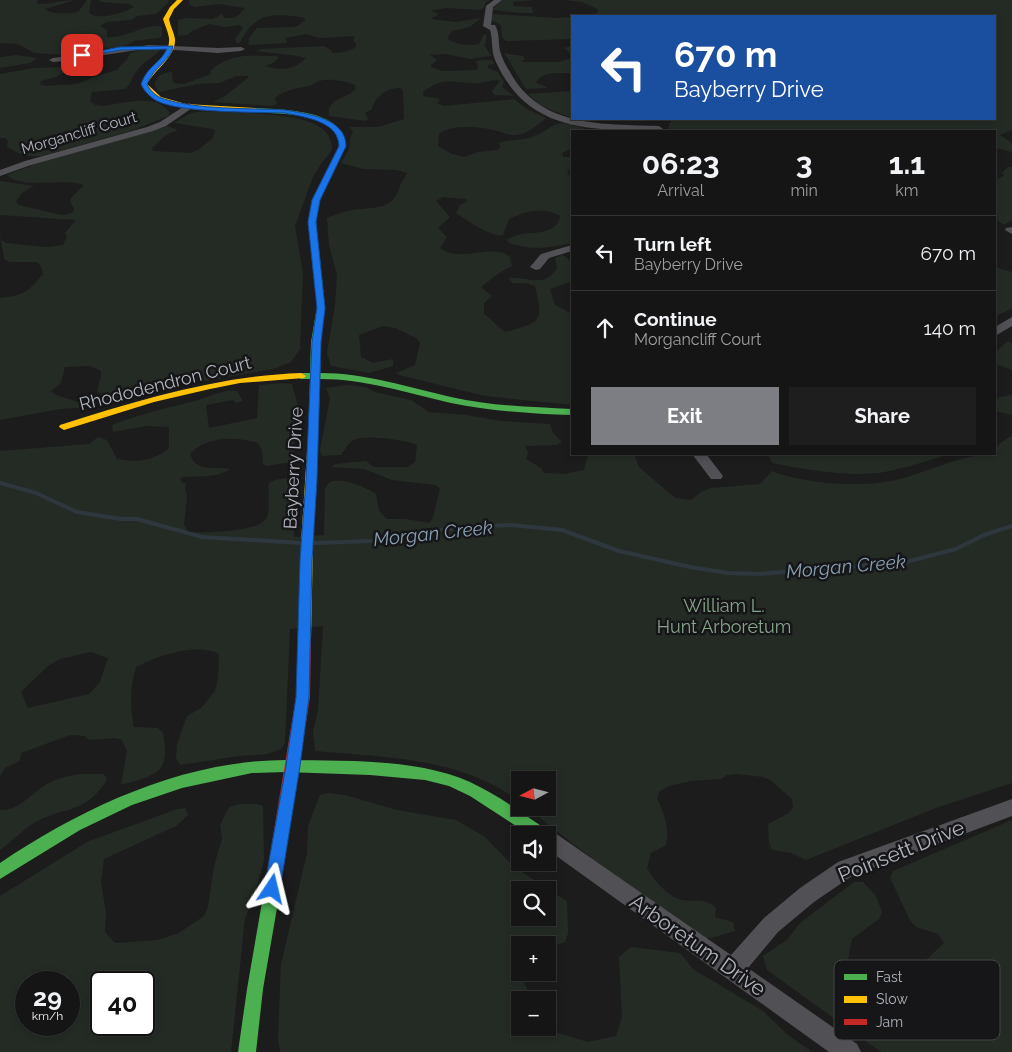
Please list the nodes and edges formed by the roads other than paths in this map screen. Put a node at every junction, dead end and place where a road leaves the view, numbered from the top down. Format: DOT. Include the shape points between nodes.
graph roads {
  1 [pos="180,0"];
  2 [pos="499,0"];
  3 [pos="171,47"];
  4 [pos="241,49"];
  5 [pos="53,60"];
  6 [pos="189,106"];
  7 [pos="659,130"];
  8 [pos="0,173"];
  9 [pos="571,248"];
  10 [pos="536,267"];
  11 [pos="1012,321"];
  12 [pos="996,331"];
  13 [pos="316,376"];
  14 [pos="571,412"];
  15 [pos="64,427"];
  16 [pos="700,455"];
  17 [pos="716,476"];
  18 [pos="293,766"];
  19 [pos="1012,807"];
  20 [pos="528,826"];
  21 [pos="556,845"];
  22 [pos="0,872"];
  23 [pos="733,969"];
  24 [pos="247,1052"];
  25 [pos="849,1052"];
  1 -- 3 [label="street" via="167,14"];
  2 -- 7 [label="street" via="490,6 487,26 495,31 496,52 507,74 534,107 582,124"];
  3 -- 4 [label="street" via="220,51"];
  3 -- 5 [label="street" via="120,49"];
  3 -- 6 [label="street" via="148,73 144,84 147,91 160,100"];
  6 -- 8 [label="street, Morgancliff Court" via="150,129"];
  6 -- 13 [label="street, Bayberry Drive" via="285,112 312,117 333,126 343,138 343,146 316,200 312,222 321,308"];
  9 -- 10 [label="street" via="545,256"];
  11 -- 12 [label="street"];
  13 -- 14 [label="street, Rhododendron Court" via="372,380 478,405"];
  13 -- 15 [label="street, Rhododendron Court" via="229,382"];
  13 -- 18 [label="street, Bayberry Drive" via="305,580 303,697"];
  16 -- 17 [label="street"];
  18 -- 20 [label="street" via="428,774 453,781 485,797"];
  18 -- 22 [label="street" via="251,767 179,782 139,795 35,847"];
  18 -- 24 [label="street, Bayberry Drive" via="256,980"];
  19 -- 23 [label="street, Poinsett Drive" via="845,870 807,895 770,926"];
  21 -- 23 [label="street, Arboretum Drive"];
  23 -- 25 [label="street, Arboretum Drive"];
}
